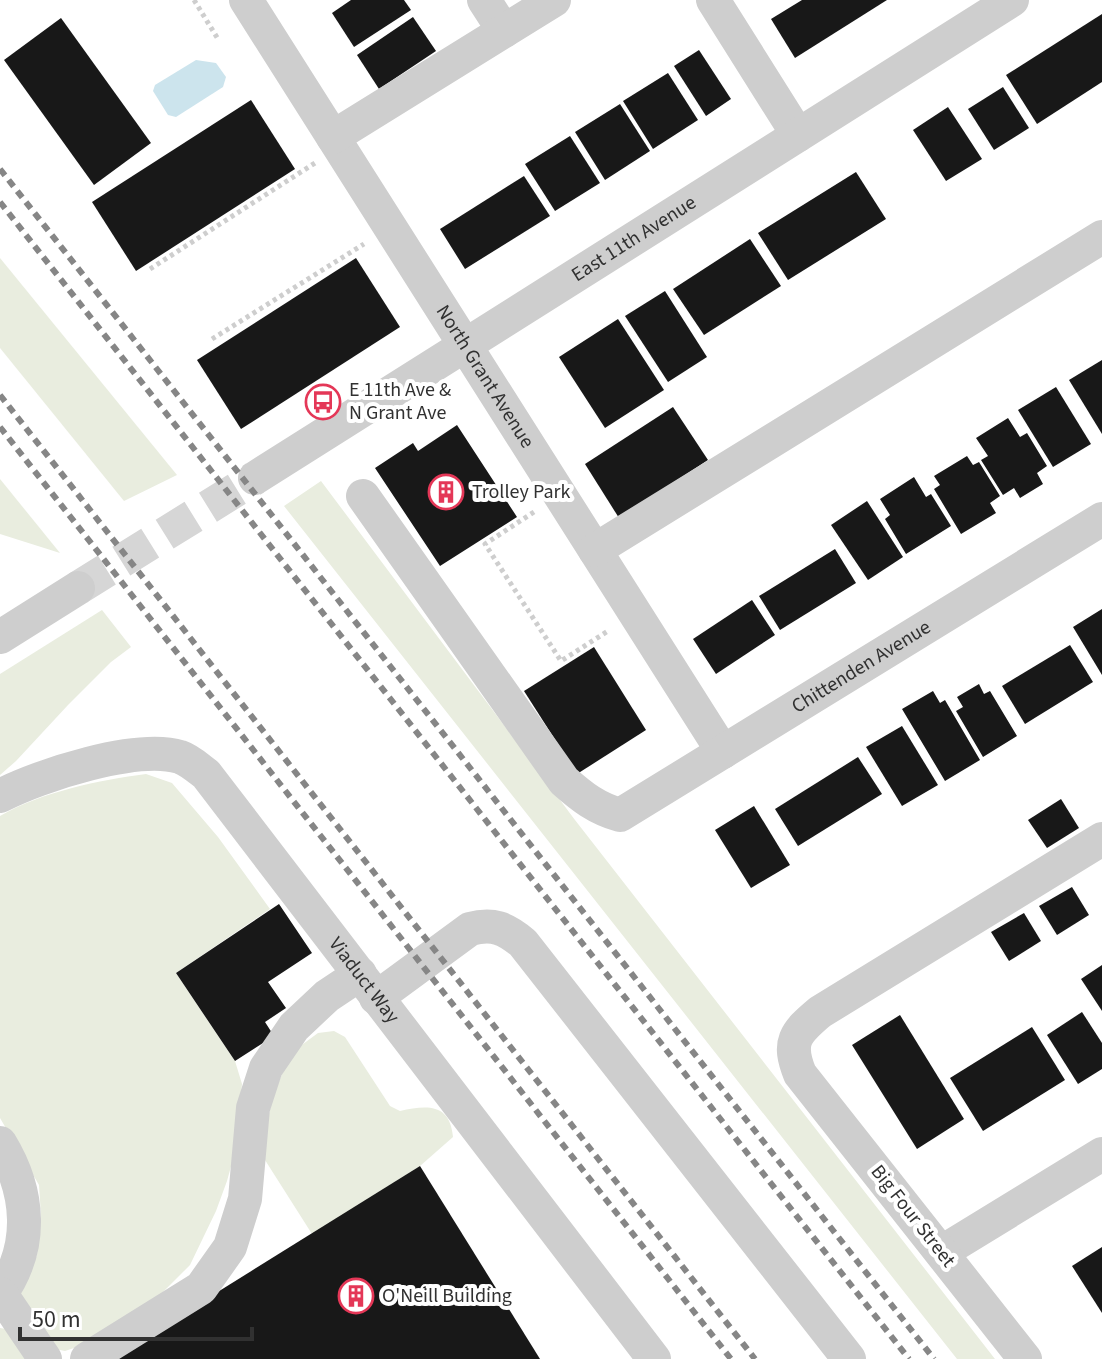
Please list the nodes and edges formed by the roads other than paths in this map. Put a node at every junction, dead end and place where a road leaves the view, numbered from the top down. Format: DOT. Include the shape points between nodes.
graph roads {
  1 [pos="246,0"];
  2 [pos="484,0"];
  3 [pos="554,0"];
  4 [pos="713,0"];
  5 [pos="1012,0"];
  6 [pos="504,31"];
  7 [pos="798,135"];
  8 [pos="328,147"];
  9 [pos="1102,237"];
  10 [pos="466,346"];
  11 [pos="255,478"];
  12 [pos="363,496"];
  13 [pos="1102,519"];
  14 [pos="595,550"];
  15 [pos="78,588"];
  16 [pos="0,637"];
  17 [pos="723,752"];
  18 [pos="0,796"];
  19 [pos="1102,839"];
  20 [pos="368,986"];
  21 [pos="0,1143"];
  22 [pos="1102,1154"];
  23 [pos="942,1252"];
  24 [pos="0,1294"];
  25 [pos="45,1359"];
  26 [pos="87,1359"];
  27 [pos="654,1359"];
  28 [pos="849,1359"];
  29 [pos="1025,1359"];
  1 -- 8 [label="street, North Grant Avenue"];
  2 -- 6 [label="street"];
  3 -- 6 [label="street"];
  4 -- 7 [label="street"];
  5 -- 7 [label="street, East 11th Avenue"];
  6 -- 8 [label="street"];
  7 -- 10 [label="street, East 11th Avenue"];
  8 -- 10 [label="street, North Grant Avenue"];
  9 -- 14 [label="street"];
  10 -- 11 [label="street, East 11th Avenue"];
  10 -- 14 [label="street, North Grant Avenue"];
  12 -- 17 [label="street, Chittenden Avenue" via="564,781 586,800 620,815"];
  13 -- 17 [label="street, Chittenden Avenue"];
  14 -- 17 [label="street, North Grant Avenue"];
  15 -- 16 [label="street"];
  18 -- 20 [label="street, Viaduct Way" via="63,771 122,757 183,757 206,774"];
  19 -- 23 [label="street, Big Four Street" via="820,1012 799,1030 793,1044 800,1074"];
  20 -- 26 [label="street" via="327,996 294,1027 266,1068 253,1108 245,1199 230,1247 201,1288"];
  20 -- 27 [label="street, Viaduct Way"];
  20 -- 28 [label="street" via="470,929 488,925 507,930 523,943"];
  21 -- 24 [label="street" via="24,1199 26,1222 15,1272"];
  22 -- 23 [label="street"];
  23 -- 29 [label="street, Big Four Street"];
  24 -- 25 [label="street"];
}
